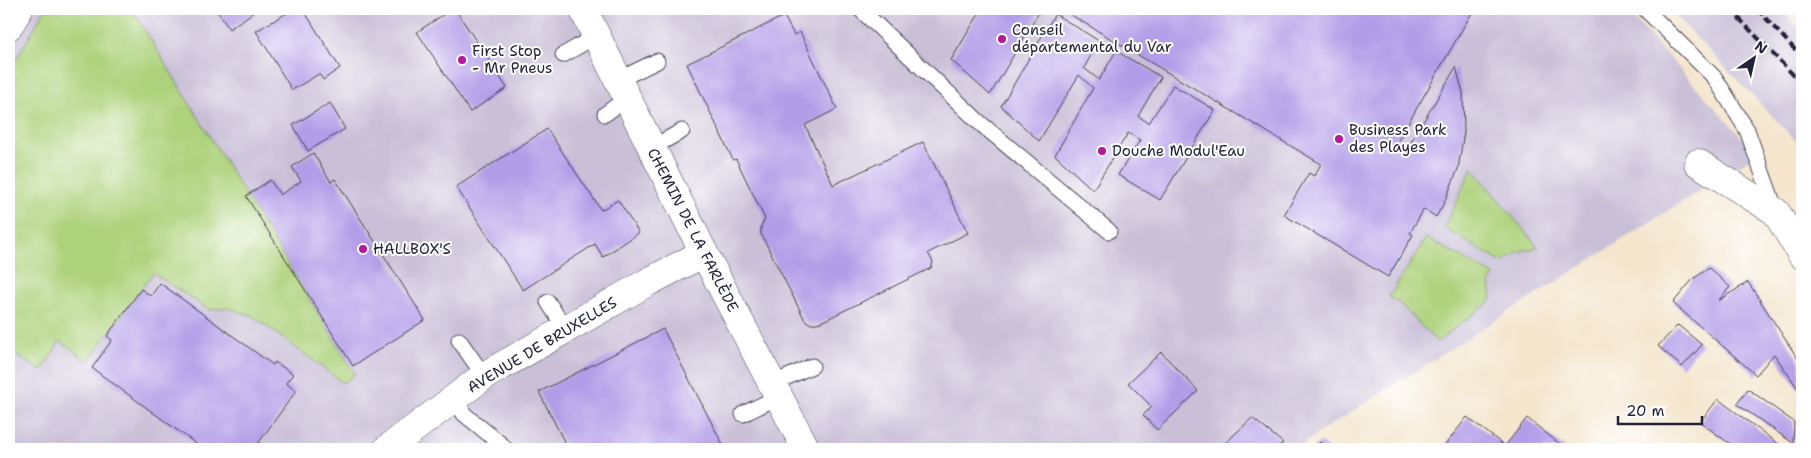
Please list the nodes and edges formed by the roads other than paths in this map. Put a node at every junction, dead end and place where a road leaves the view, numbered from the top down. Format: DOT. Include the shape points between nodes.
graph roads {
  1 [pos="19,9"];
  2 [pos="583,9"];
  3 [pos="860,9"];
  4 [pos="1645,9"];
  5 [pos="9,26"];
  6 [pos="596,36"];
  7 [pos="562,55"];
  8 [pos="657,61"];
  9 [pos="622,89"];
  10 [pos="605,114"];
  11 [pos="682,131"];
  12 [pos="651,148"];
  13 [pos="1698,163"];
  14 [pos="1776,212"];
  15 [pos="1109,231"];
  16 [pos="704,254"];
  17 [pos="1802,255"];
  18 [pos="548,302"];
  19 [pos="566,330"];
  20 [pos="459,340"];
  21 [pos="812,366"];
  22 [pos="484,376"];
  23 [pos="775,391"];
  24 [pos="455,398"];
  25 [pos="743,414"];
  26 [pos="387,449"];
  27 [pos="505,449"];
  28 [pos="806,449"];
  1 -- 5 [label="street"];
  2 -- 6 [label="street, CHEMIN DE LA FARLÈDE"];
  3 -- 15 [label="lane" via="980,123"];
  4 -- 14 [label="lane" via="1716,78 1746,130"];
  6 -- 7 [label="lane"];
  6 -- 9 [label="street, CHEMIN DE LA FARLÈDE"];
  8 -- 9 [label="lane"];
  9 -- 10 [label="lane"];
  9 -- 12 [label="street, CHEMIN DE LA FARLÈDE"];
  11 -- 12 [label="lane"];
  12 -- 16 [label="street, CHEMIN DE LA FARLÈDE"];
  13 -- 14 [label="street"];
  14 -- 17 [label="street"];
  16 -- 19 [label="street, AVENUE DE BRUXELLES"];
  16 -- 23 [label="street, CHEMIN DE LA FARLÈDE"];
  18 -- 19 [label="lane"];
  19 -- 22 [label="street, AVENUE DE BRUXELLES" via="539,355"];
  20 -- 22 [label="lane"];
  21 -- 23 [label="lane"];
  22 -- 24 [label="street, AVENUE DE BRUXELLES"];
  23 -- 25 [label="lane"];
  23 -- 28 [label="street, CHEMIN DE LA FARLÈDE"];
  24 -- 26 [label="street, AVENUE DE BRUXELLES"];
  24 -- 27 [label="lane" via="464,414"];
}
